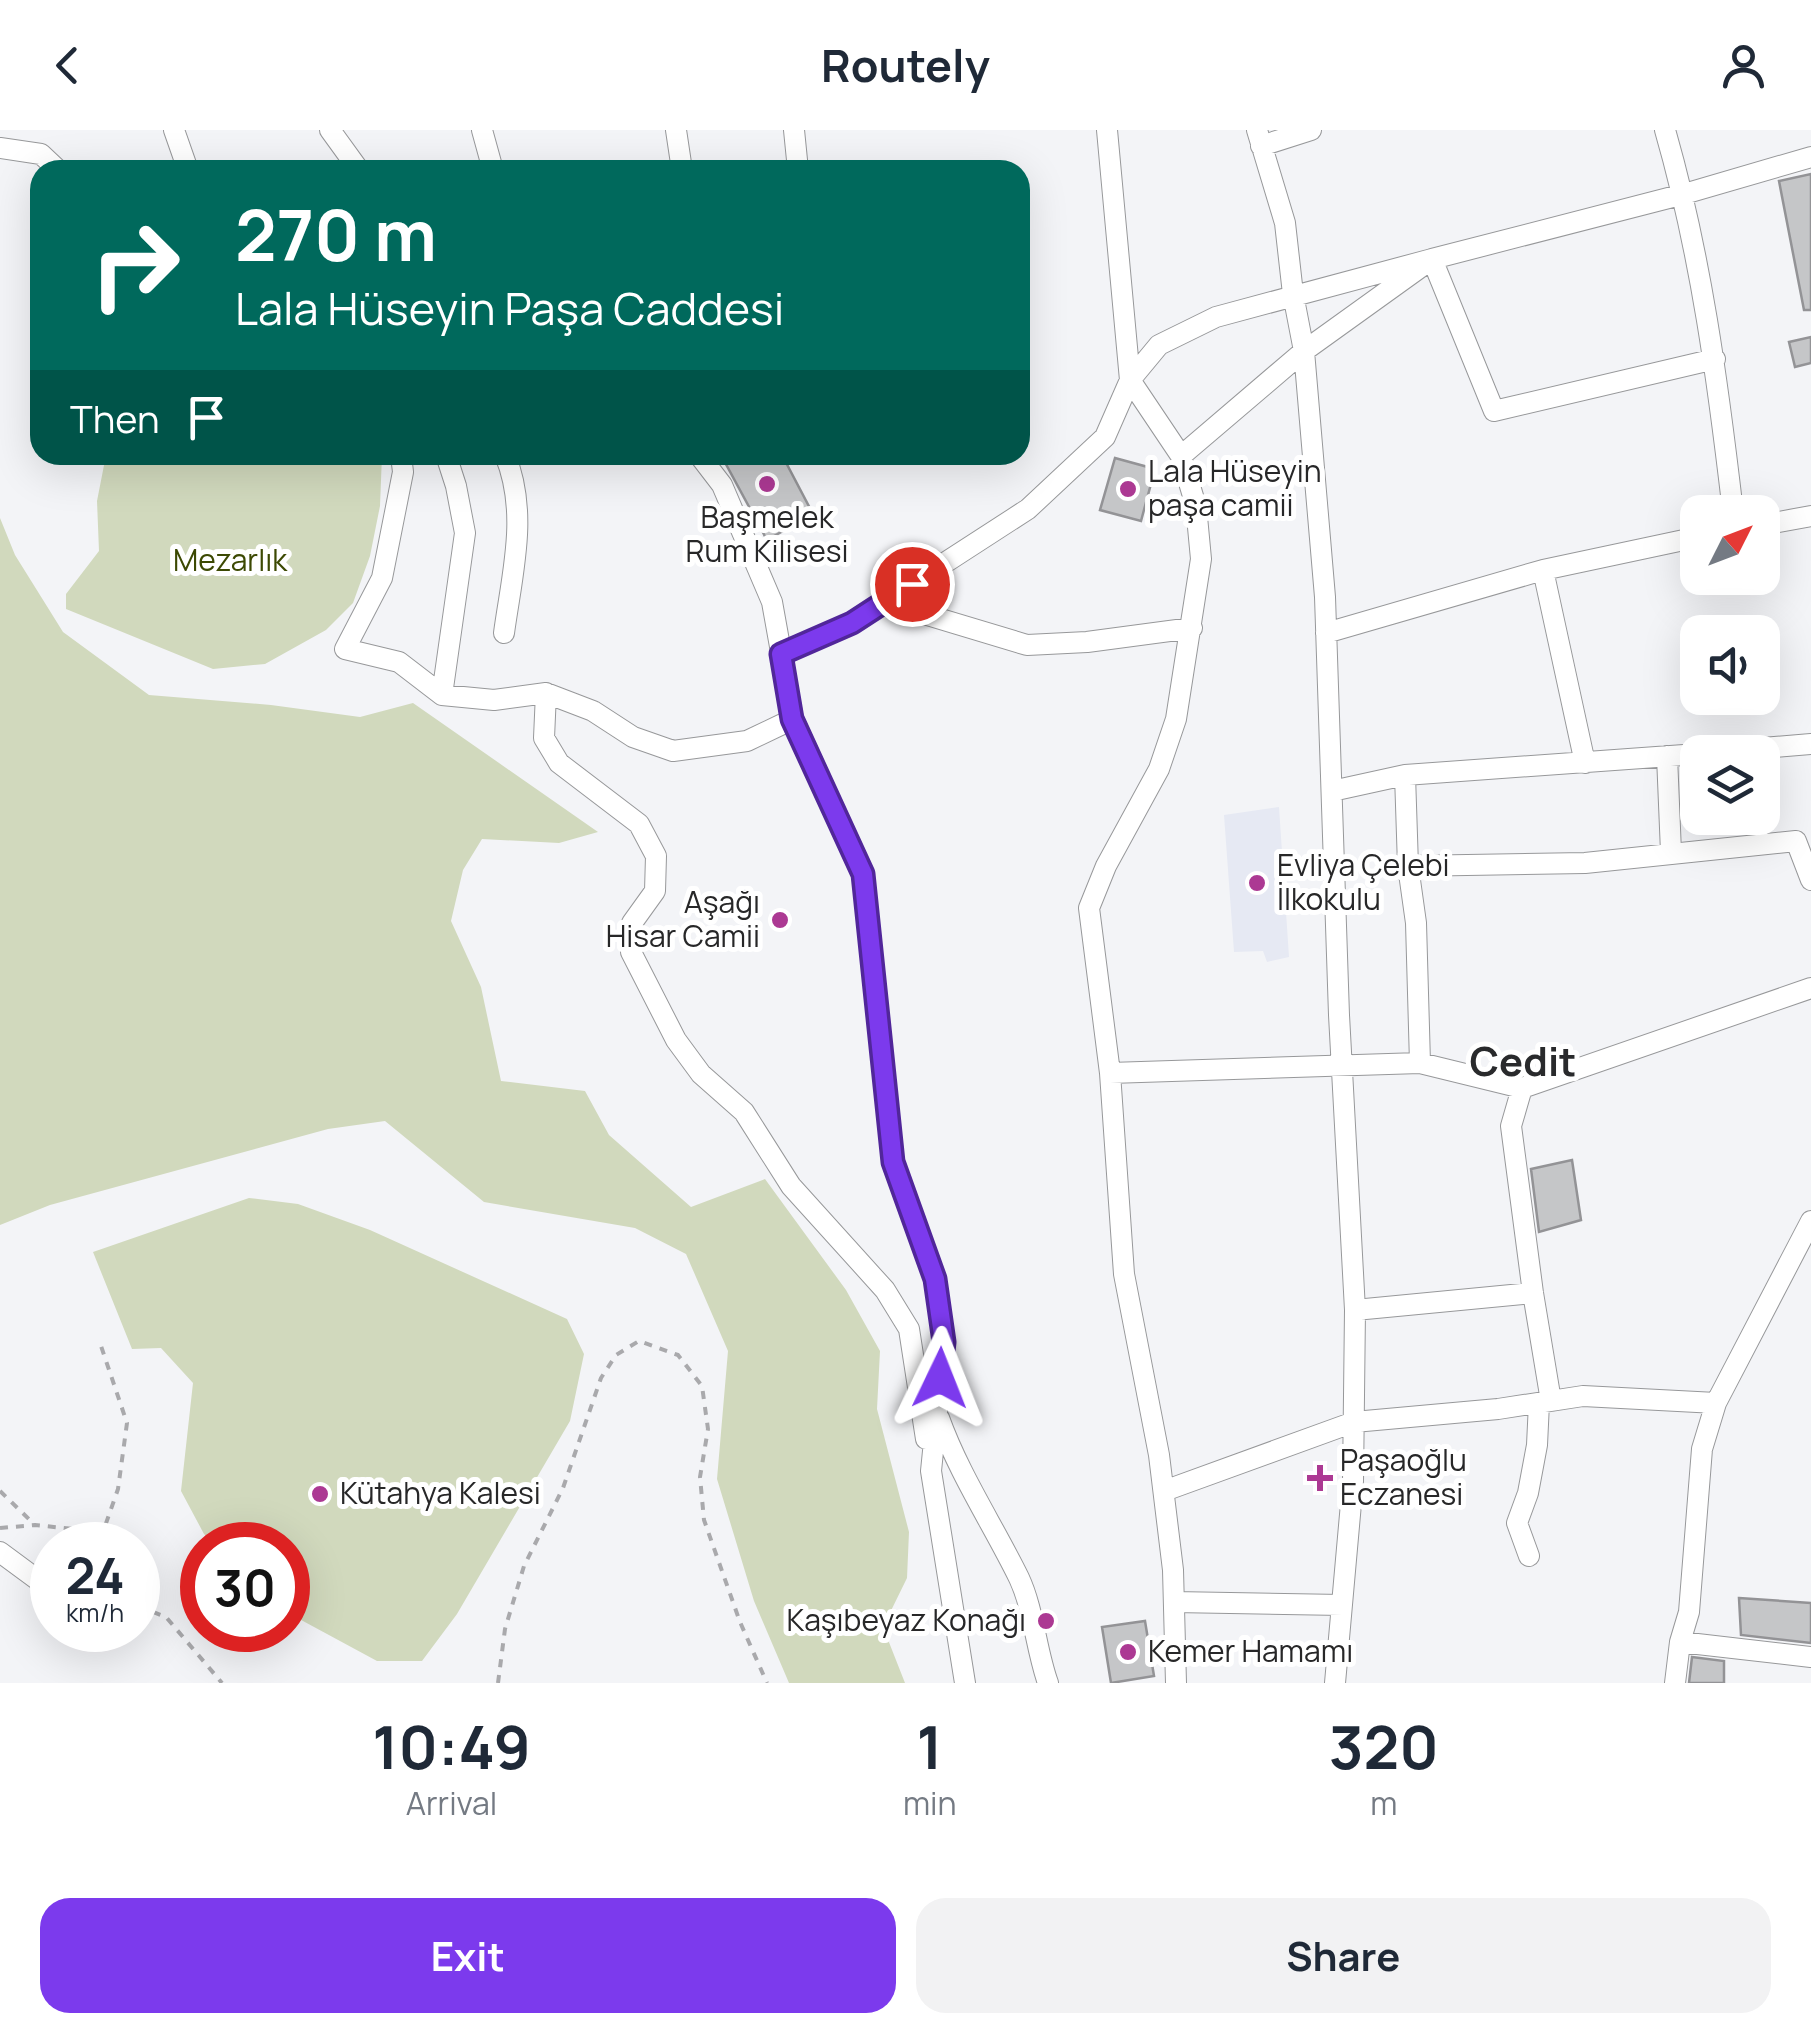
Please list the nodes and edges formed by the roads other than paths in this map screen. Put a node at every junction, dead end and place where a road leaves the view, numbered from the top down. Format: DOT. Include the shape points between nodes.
graph roads {
  1 [pos="174,130"];
  2 [pos="330,130"];
  3 [pos="482,130"];
  4 [pos="676,130"];
  5 [pos="794,130"];
  6 [pos="1107,130"];
  7 [pos="1311,130"];
  8 [pos="1665,130"];
  9 [pos="1259,138"];
  10 [pos="0,148"];
  11 [pos="1811,157"];
  12 [pos="47,160"];
  13 [pos="184,160"];
  14 [pos="352,160"];
  15 [pos="490,160"];
  16 [pos="680,160"];
  17 [pos="797,160"];
  18 [pos="1684,194"];
  19 [pos="1432,259"];
  20 [pos="1293,294"];
  21 [pos="1304,352"];
  22 [pos="1715,358"];
  23 [pos="1130,380"];
  24 [pos="1181,456"];
  25 [pos="402,465"];
  26 [pos="449,465"];
  27 [pos="509,465"];
  28 [pos="707,465"];
  29 [pos="1731,495"];
  30 [pos="1811,516"];
  31 [pos="1780,522"];
  32 [pos="1680,542"];
  33 [pos="1543,570"];
  34 [pos="884,602"];
  35 [pos="1192,628"];
  36 [pos="1326,632"];
  37 [pos="504,633"];
  38 [pos="781,654"];
  39 [pos="546,693"];
  40 [pos="442,695"];
  41 [pos="792,719"];
  42 [pos="1811,744"];
  43 [pos="1780,747"];
  44 [pos="1680,755"];
  45 [pos="1667,756"];
  46 [pos="1585,763"];
  47 [pos="1406,775"];
  48 [pos="1332,792"];
  49 [pos="1671,852"];
  50 [pos="1408,866"];
  51 [pos="1811,880"];
  52 [pos="1811,988"];
  53 [pos="1420,1063"];
  54 [pos="1342,1066"];
  55 [pos="1110,1072"];
  56 [pos="1522,1088"];
  57 [pos="1808,1230"];
  58 [pos="1532,1293"];
  59 [pos="1355,1310"];
  60 [pos="1545,1402"];
  61 [pos="1716,1403"];
  62 [pos="937,1413"];
  63 [pos="1354,1422"];
  64 [pos="931,1471"];
  65 [pos="1164,1491"];
  66 [pos="0,1552"];
  67 [pos="1528,1556"];
  68 [pos="30,1574"];
  69 [pos="1174,1602"];
  70 [pos="1342,1605"];
  71 [pos="1680,1642"];
  72 [pos="1811,1657"];
  73 [pos="965,1683"];
  74 [pos="1048,1683"];
  75 [pos="1176,1683"];
  76 [pos="1335,1683"];
  77 [pos="1674,1683"];
  1 -- 13 [label="street"];
  2 -- 14 [label="street"];
  3 -- 15 [label="street"];
  4 -- 16 [label="street"];
  5 -- 17 [label="street"];
  6 -- 23 [label="street"];
  7 -- 9 [label="street"];
  8 -- 18 [label="street"];
  9 -- 20 [label="street" via="1285,223"];
  10 -- 12 [label="street"];
  11 -- 18 [label="street"];
  18 -- 19 [label="street"];
  18 -- 22 [label="street"];
  19 -- 20 [label="street"];
  19 -- 21 [label="street"];
  19 -- 22 [label="street" via="1494,410"];
  20 -- 21 [label="street"];
  20 -- 23 [label="street" via="1216,317 1159,345"];
  21 -- 24 [label="street"];
  21 -- 36 [label="street"];
  22 -- 29 [label="street"];
  23 -- 24 [label="street"];
  23 -- 34 [label="street" via="1104,437 1028,509"];
  24 -- 35 [label="street" via="1196,506 1201,559"];
  25 -- 40 [label="street" via="382,578 344,649 399,662"];
  26 -- 40 [label="street" via="465,533"];
  27 -- 37 [label="street" via="519,528"];
  28 -- 38 [label="street" via="722,485 772,602"];
  30 -- 31 [label="street"];
  32 -- 33 [label="street"];
  33 -- 36 [label="street"];
  33 -- 46 [label="street"];
  34 -- 35 [label="street" via="1027,645"];
  34 -- 38 [label="street"];
  35 -- 55 [label="street" via="1176,720 1159,769 1089,908"];
  36 -- 48 [label="street"];
  38 -- 41 [label="street"];
  39 -- 40 [label="street" via="494,700"];
  39 -- 41 [label="street" via="673,751 747,741"];
  39 -- 64 [label="street" via="544,738 559,763 639,824 656,856 655,891 632,923 631,952 676,1040 701,1074 744,1112 791,1186 886,1290 909,1329"];
  41 -- 62 [label="street" via="863,874 893,1162 935,1279 944,1342"];
  42 -- 43 [label="street"];
  44 -- 45 [label="street"];
  45 -- 46 [label="street"];
  45 -- 49 [label="street"];
  46 -- 47 [label="street"];
  47 -- 48 [label="street"];
  47 -- 50 [label="street"];
  48 -- 54 [label="street"];
  49 -- 50 [label="street" via="1584,863"];
  49 -- 51 [label="street" via="1796,841"];
  50 -- 53 [label="street"];
  52 -- 56 [label="street"];
  53 -- 54 [label="street"];
  53 -- 56 [label="street"];
  54 -- 55 [label="street"];
  54 -- 59 [label="street"];
  55 -- 65 [label="street" via="1124,1274"];
  56 -- 58 [label="street" via="1511,1126"];
  57 -- 61 [label="street"];
  58 -- 59 [label="street"];
  58 -- 60 [label="street"];
  59 -- 63 [label="street"];
  60 -- 61 [label="street" via="1583,1396"];
  60 -- 63 [label="street"];
  60 -- 67 [label="street" via="1517,1522"];
  61 -- 71 [label="street" via="1702,1449 1689,1612"];
  62 -- 64 [label="street"];
  62 -- 74 [label="street" via="1021,1584"];
  63 -- 65 [label="street"];
  63 -- 70 [label="street"];
  64 -- 73 [label="street"];
  65 -- 69 [label="street"];
  66 -- 68 [label="street"];
  69 -- 70 [label="street"];
  69 -- 75 [label="street"];
  70 -- 76 [label="street"];
  71 -- 72 [label="street"];
  71 -- 77 [label="street"];
}
